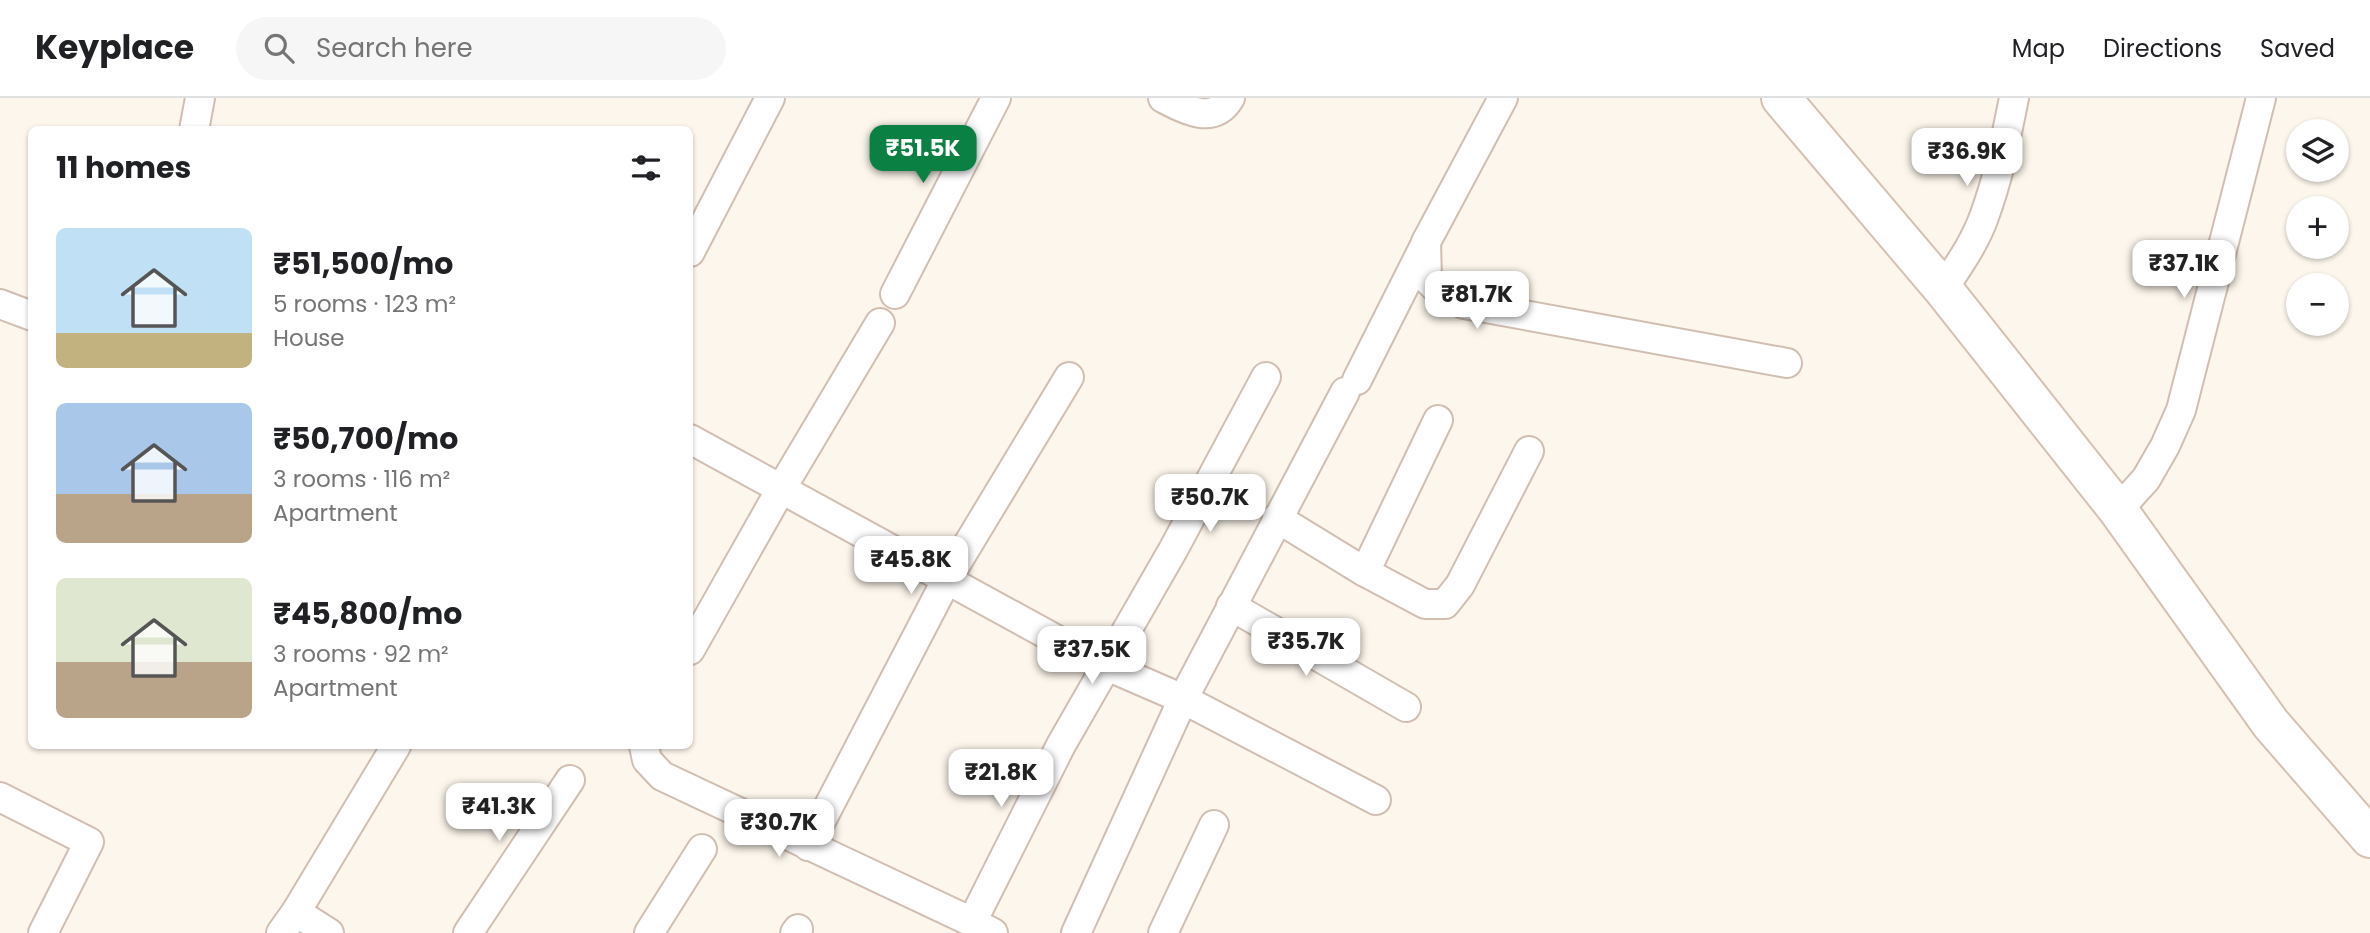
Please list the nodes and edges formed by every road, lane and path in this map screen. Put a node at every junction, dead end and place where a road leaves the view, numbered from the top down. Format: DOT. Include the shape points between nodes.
graph roads {
  1 [pos="200,98"];
  2 [pos="770,98"];
  3 [pos="996,98"];
  4 [pos="1163,98"];
  5 [pos="1230,98"];
  6 [pos="1503,98"];
  7 [pos="1781,98"];
  8 [pos="2014,98"];
  9 [pos="2261,98"];
  10 [pos="195,126"];
  11 [pos="1426,242"];
  12 [pos="693,246"];
  13 [pos="1943,289"];
  14 [pos="895,294"];
  15 [pos="0,304"];
  16 [pos="28,314"];
  17 [pos="880,323"];
  18 [pos="1787,363"];
  19 [pos="1069,377"];
  20 [pos="1266,377"];
  21 [pos="1438,420"];
  22 [pos="693,441"];
  23 [pos="1530,451"];
  24 [pos="781,489"];
  25 [pos="2118,510"];
  26 [pos="1277,518"];
  27 [pos="1365,572"];
  28 [pos="947,579"];
  29 [pos="1231,606"];
  30 [pos="693,645"];
  31 [pos="1107,666"];
  32 [pos="1183,699"];
  33 [pos="1406,707"];
  34 [pos="394,749"];
  35 [pos="645,749"];
  36 [pos="570,780"];
  37 [pos="0,797"];
  38 [pos="1376,800"];
  39 [pos="1214,825"];
  40 [pos="2370,838"];
  41 [pos="808,846"];
  42 [pos="702,849"];
  43 [pos="288,923"];
  44 [pos="983,928"];
  45 [pos="43,933"];
  46 [pos="329,933"];
  47 [pos="468,933"];
  48 [pos="649,933"];
  49 [pos="1076,933"];
  50 [pos="1163,933"];
  1 -- 10 [label="street"];
  2 -- 12 [label="street"];
  3 -- 14 [label="street"];
  4 -- 5 [label="street" via="1189,112 1208,114"];
  6 -- 11 [label="street"];
  7 -- 13 [label="street"];
  8 -- 13 [label="street" via="1985,215"];
  9 -- 25 [label="street" via="2181,410 2146,479"];
  11 -- 18 [label="street" via="1427,279 1441,293 1464,304"];
  11 -- 26 [label="street"];
  13 -- 25 [label="street"];
  15 -- 16 [label="street"];
  17 -- 24 [label="street"];
  19 -- 28 [label="street"];
  20 -- 31 [label="street"];
  21 -- 27 [label="street"];
  22 -- 24 [label="street"];
  23 -- 27 [label="street" via="1460,585 1445,604 1425,604"];
  24 -- 28 [label="street"];
  24 -- 30 [label="street"];
  25 -- 40 [label="street" via="2271,724"];
  26 -- 27 [label="street"];
  26 -- 29 [label="street"];
  28 -- 31 [label="street"];
  28 -- 41 [label="street"];
  29 -- 32 [label="street"];
  29 -- 33 [label="street"];
  31 -- 32 [label="street"];
  31 -- 44 [label="street" via="1060,745"];
  32 -- 38 [label="street"];
  32 -- 49 [label="street"];
  34 -- 43 [label="street"];
  35 -- 41 [label="street" via="662,776"];
  36 -- 47 [label="street"];
  37 -- 45 [label="street" via="89,842"];
  39 -- 50 [label="street"];
  41 -- 44 [label="street"];
  42 -- 48 [label="street"];
  43 -- 46 [label="street"];
}
